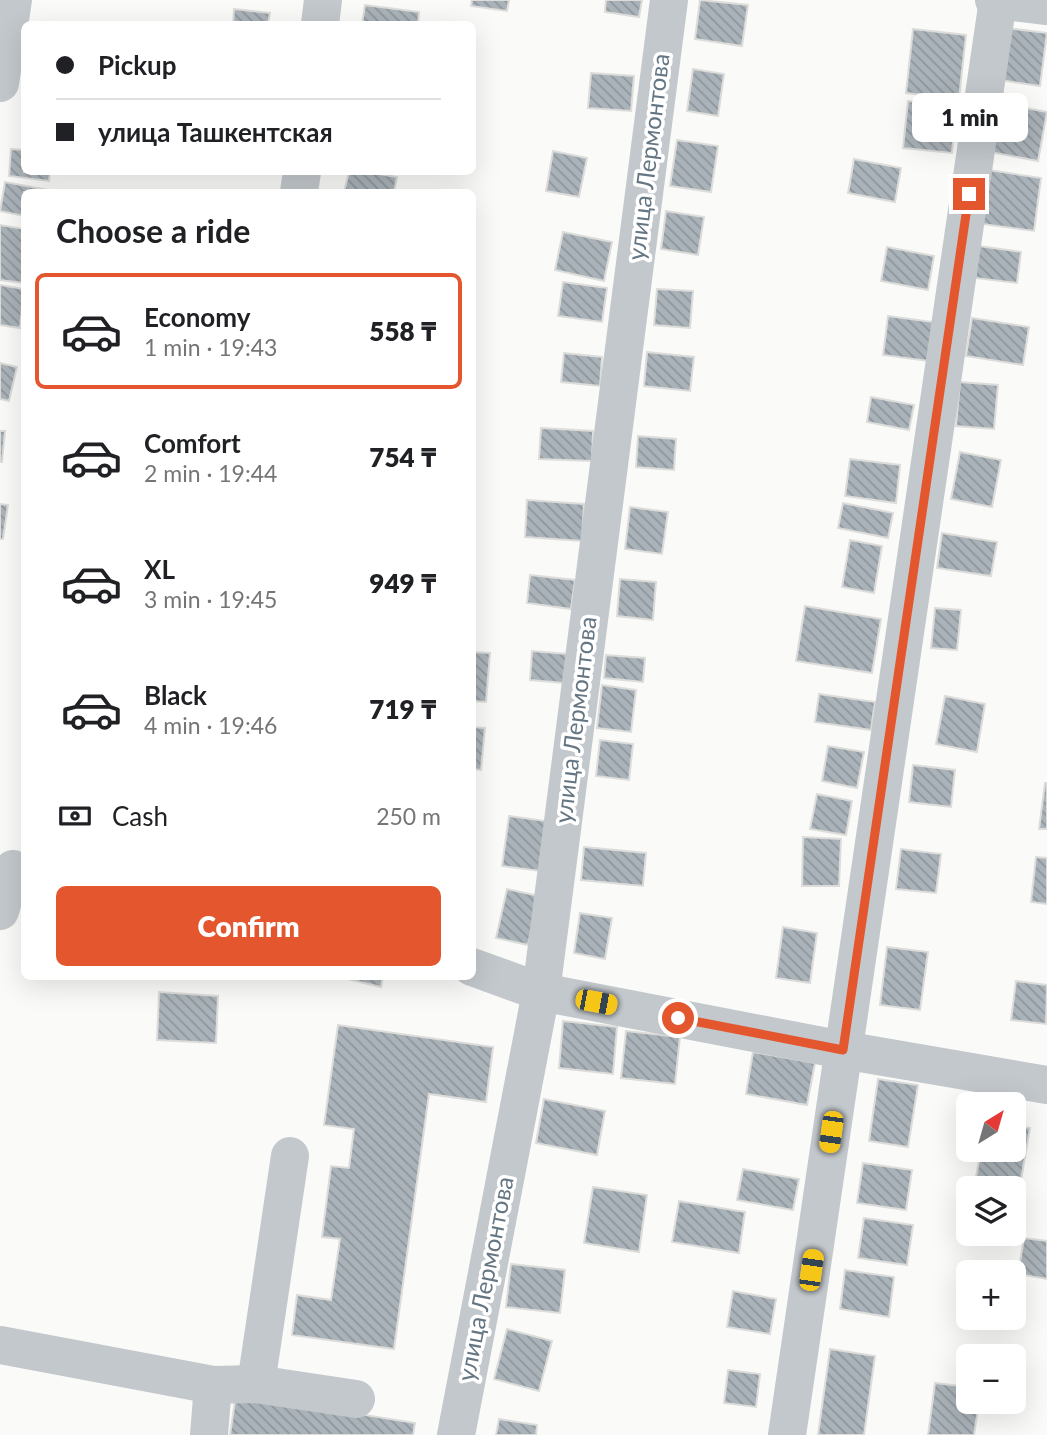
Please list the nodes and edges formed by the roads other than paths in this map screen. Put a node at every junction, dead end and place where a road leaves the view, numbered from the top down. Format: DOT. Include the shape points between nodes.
graph roads {
  1 [pos="13,0"];
  2 [pos="323,0"];
  3 [pos="669,0"];
  4 [pos="997,0"];
  5 [pos="1047,6"];
  6 [pos="320,21"];
  7 [pos="0,83"];
  8 [pos="12,869"];
  9 [pos="0,911"];
  10 [pos="476,968"];
  11 [pos="541,992"];
  12 [pos="843,1050"];
  13 [pos="1047,1085"];
  14 [pos="290,1156"];
  15 [pos="0,1345"];
  16 [pos="256,1384"];
  17 [pos="214,1385"];
  18 [pos="356,1399"];
  19 [pos="209,1435"];
  20 [pos="456,1435"];
  21 [pos="787,1435"];
  1 -- 7 [label="street"];
  2 -- 6 [label="street"];
  3 -- 11 [label="street, улица Лермонтова"];
  4 -- 5 [label="street"];
  4 -- 12 [label="street"];
  8 -- 9 [label="street"];
  10 -- 11 [label="street"];
  11 -- 12 [label="street"];
  11 -- 20 [label="street, улица Лермонтова"];
  12 -- 13 [label="street"];
  12 -- 21 [label="street"];
  14 -- 16 [label="street"];
  15 -- 17 [label="street"];
  16 -- 17 [label="street"];
  16 -- 18 [label="street"];
  17 -- 19 [label="street"];
}
